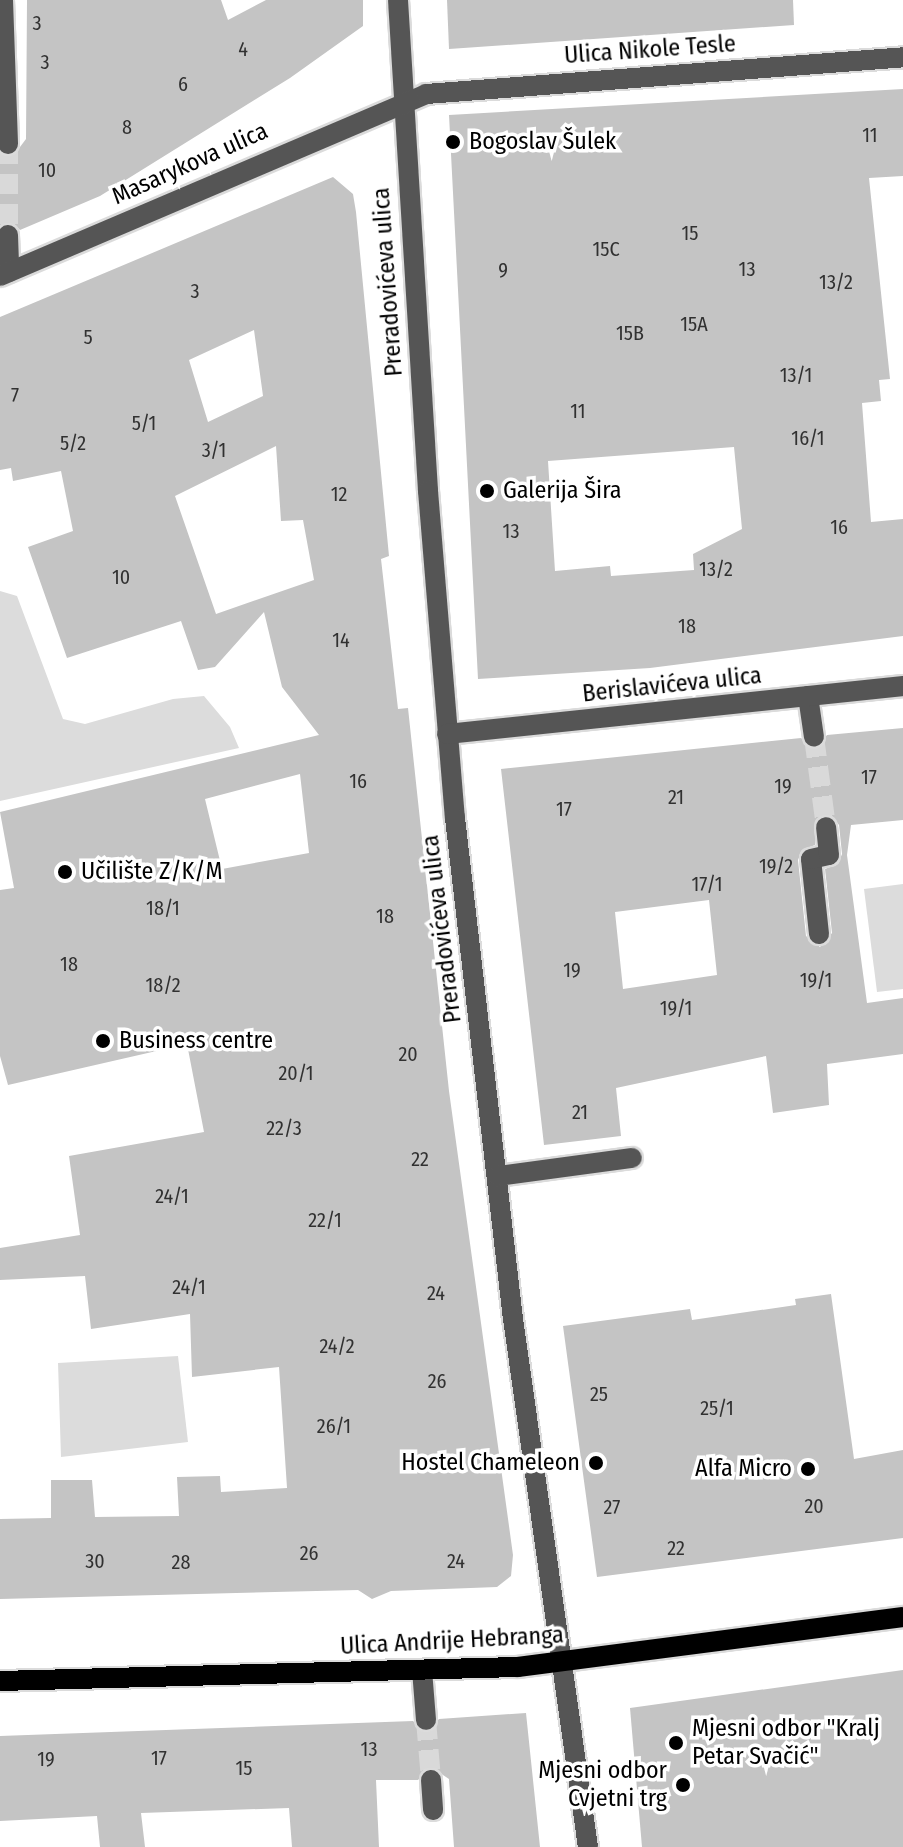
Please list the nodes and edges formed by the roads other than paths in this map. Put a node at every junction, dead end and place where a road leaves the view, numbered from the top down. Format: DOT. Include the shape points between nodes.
graph roads {
  1 [pos="3,0"];
  2 [pos="398,0"];
  3 [pos="903,57"];
  4 [pos="402,101"];
  5 [pos="8,144"];
  6 [pos="8,235"];
  7 [pos="4,274"];
  8 [pos="903,686"];
  9 [pos="808,696"];
  10 [pos="447,734"];
  11 [pos="814,737"];
  12 [pos="826,827"];
  13 [pos="819,934"];
  14 [pos="632,1158"];
  15 [pos="498,1176"];
  16 [pos="903,1617"];
  17 [pos="563,1663"];
  18 [pos="422,1670"];
  19 [pos="0,1681"];
  20 [pos="426,1720"];
  21 [pos="431,1780"];
  22 [pos="433,1810"];
  23 [pos="588,1847"];
  1 -- 5 [label="street"];
  2 -- 4 [label="street, Preradovićeva ulica"];
  3 -- 4 [label="street, Ulica Nikole Tesle" via="460,89"];
  4 -- 7 [label="street, Masarykova ulica"];
  4 -- 10 [label="street, Preradovićeva ulica"];
  6 -- 7 [label="street"];
  8 -- 9 [label="street, Berislavićeva ulica"];
  9 -- 10 [label="street, Berislavićeva ulica"];
  9 -- 11 [label="street"];
  10 -- 15 [label="street, Preradovićeva ulica"];
  12 -- 13 [label="street" via="829,855 811,859"];
  14 -- 15 [label="street"];
  15 -- 17 [label="street, Preradovićeva ulica"];
  16 -- 17 [label="main road, Ulica Andrije Hebranga"];
  17 -- 18 [label="main road, Ulica Andrije Hebranga"];
  17 -- 23 [label="street, Preradovićeva ulica"];
  18 -- 19 [label="main road, Ulica Andrije Hebranga"];
  18 -- 20 [label="street"];
  21 -- 22 [label="street"];
}
